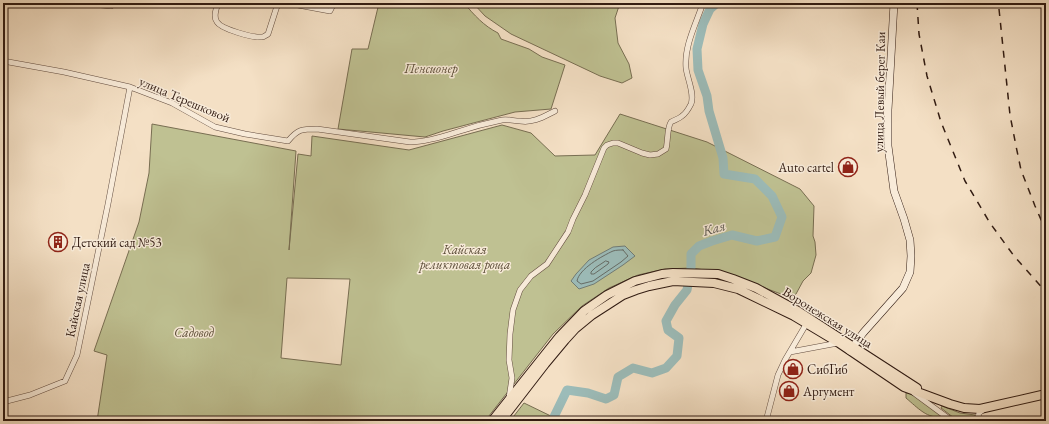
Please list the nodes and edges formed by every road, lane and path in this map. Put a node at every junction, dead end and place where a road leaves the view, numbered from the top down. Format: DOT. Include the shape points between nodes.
graph roads {
  1 [pos="81,3"];
  2 [pos="218,3"];
  3 [pos="278,3"];
  4 [pos="287,3"];
  5 [pos="334,3"];
  6 [pos="703,3"];
  7 [pos="894,3"];
  8 [pos="111,5"];
  9 [pos="3,61"];
  10 [pos="130,87"];
  11 [pos="555,111"];
  12 [pos="673,277"];
  13 [pos="808,321"];
  14 [pos="838,343"];
  15 [pos="851,348"];
  16 [pos="790,352"];
  17 [pos="904,387"];
  18 [pos="1046,394"];
  19 [pos="933,398"];
  20 [pos="509,400"];
  21 [pos="3,402"];
  22 [pos="984,408"];
  23 [pos="940,413"];
  24 [pos="492,421"];
  25 [pos="501,421"];
  26 [pos="766,421"];
  27 [pos="952,421"];
  28 [pos="977,421"];
  1 -- 8 [label="street"];
  2 -- 3 [label="street" via="215,16 216,22 222,27 246,35 263,37 268,34"];
  4 -- 5 [label="street" via="330,11"];
  6 -- 20 [label="street" via="686,60 692,103 683,116 671,122 666,149 650,155 618,143 607,145 568,232 547,264 531,276 520,290 513,310 510,334 509,360 512,378"];
  7 -- 15 [label="street, улица Левый берег Каи" via="888,146 894,191 910,240 910,272 903,288"];
  9 -- 10 [label="street, улица Терешковой"];
  10 -- 11 [label="street, улица Терешковой" via="172,103 215,127 288,141 298,131 317,129 420,142 505,119 531,122"];
  10 -- 21 [label="street, Кайская улица" via="77,355 65,381 30,395"];
  12 -- 13 [label="main road, Воронежская улица" via="738,289"];
  12 -- 13 [label="main road, Воронежская улица" via="718,274 777,298"];
  12 -- 20 [label="main road" via="662,274 635,281 607,295 584,312 559,336"];
  12 -- 25 [label="main road" via="623,295 575,329"];
  13 -- 14 [label="main road, Воронежская улица"];
  13 -- 15 [label="main road, Воронежская улица"];
  13 -- 16 [label="street"];
  14 -- 15 [label="main road, Воронежская улица"];
  14 -- 16 [label="street"];
  15 -- 17 [label="main road, Воронежская улица"];
  15 -- 19 [label="main road, Воронежская улица"];
  16 -- 26 [label="street" via="778,375"];
  17 -- 19 [label="main road, Воронежская улица"];
  17 -- 23 [label="street"];
  18 -- 22 [label="main road"];
  19 -- 22 [label="main road" via="964,408"];
  19 -- 23 [label="street"];
  20 -- 24 [label="main road"];
  22 -- 28 [label="street" via="979,413"];
  23 -- 27 [label="street"];
}
